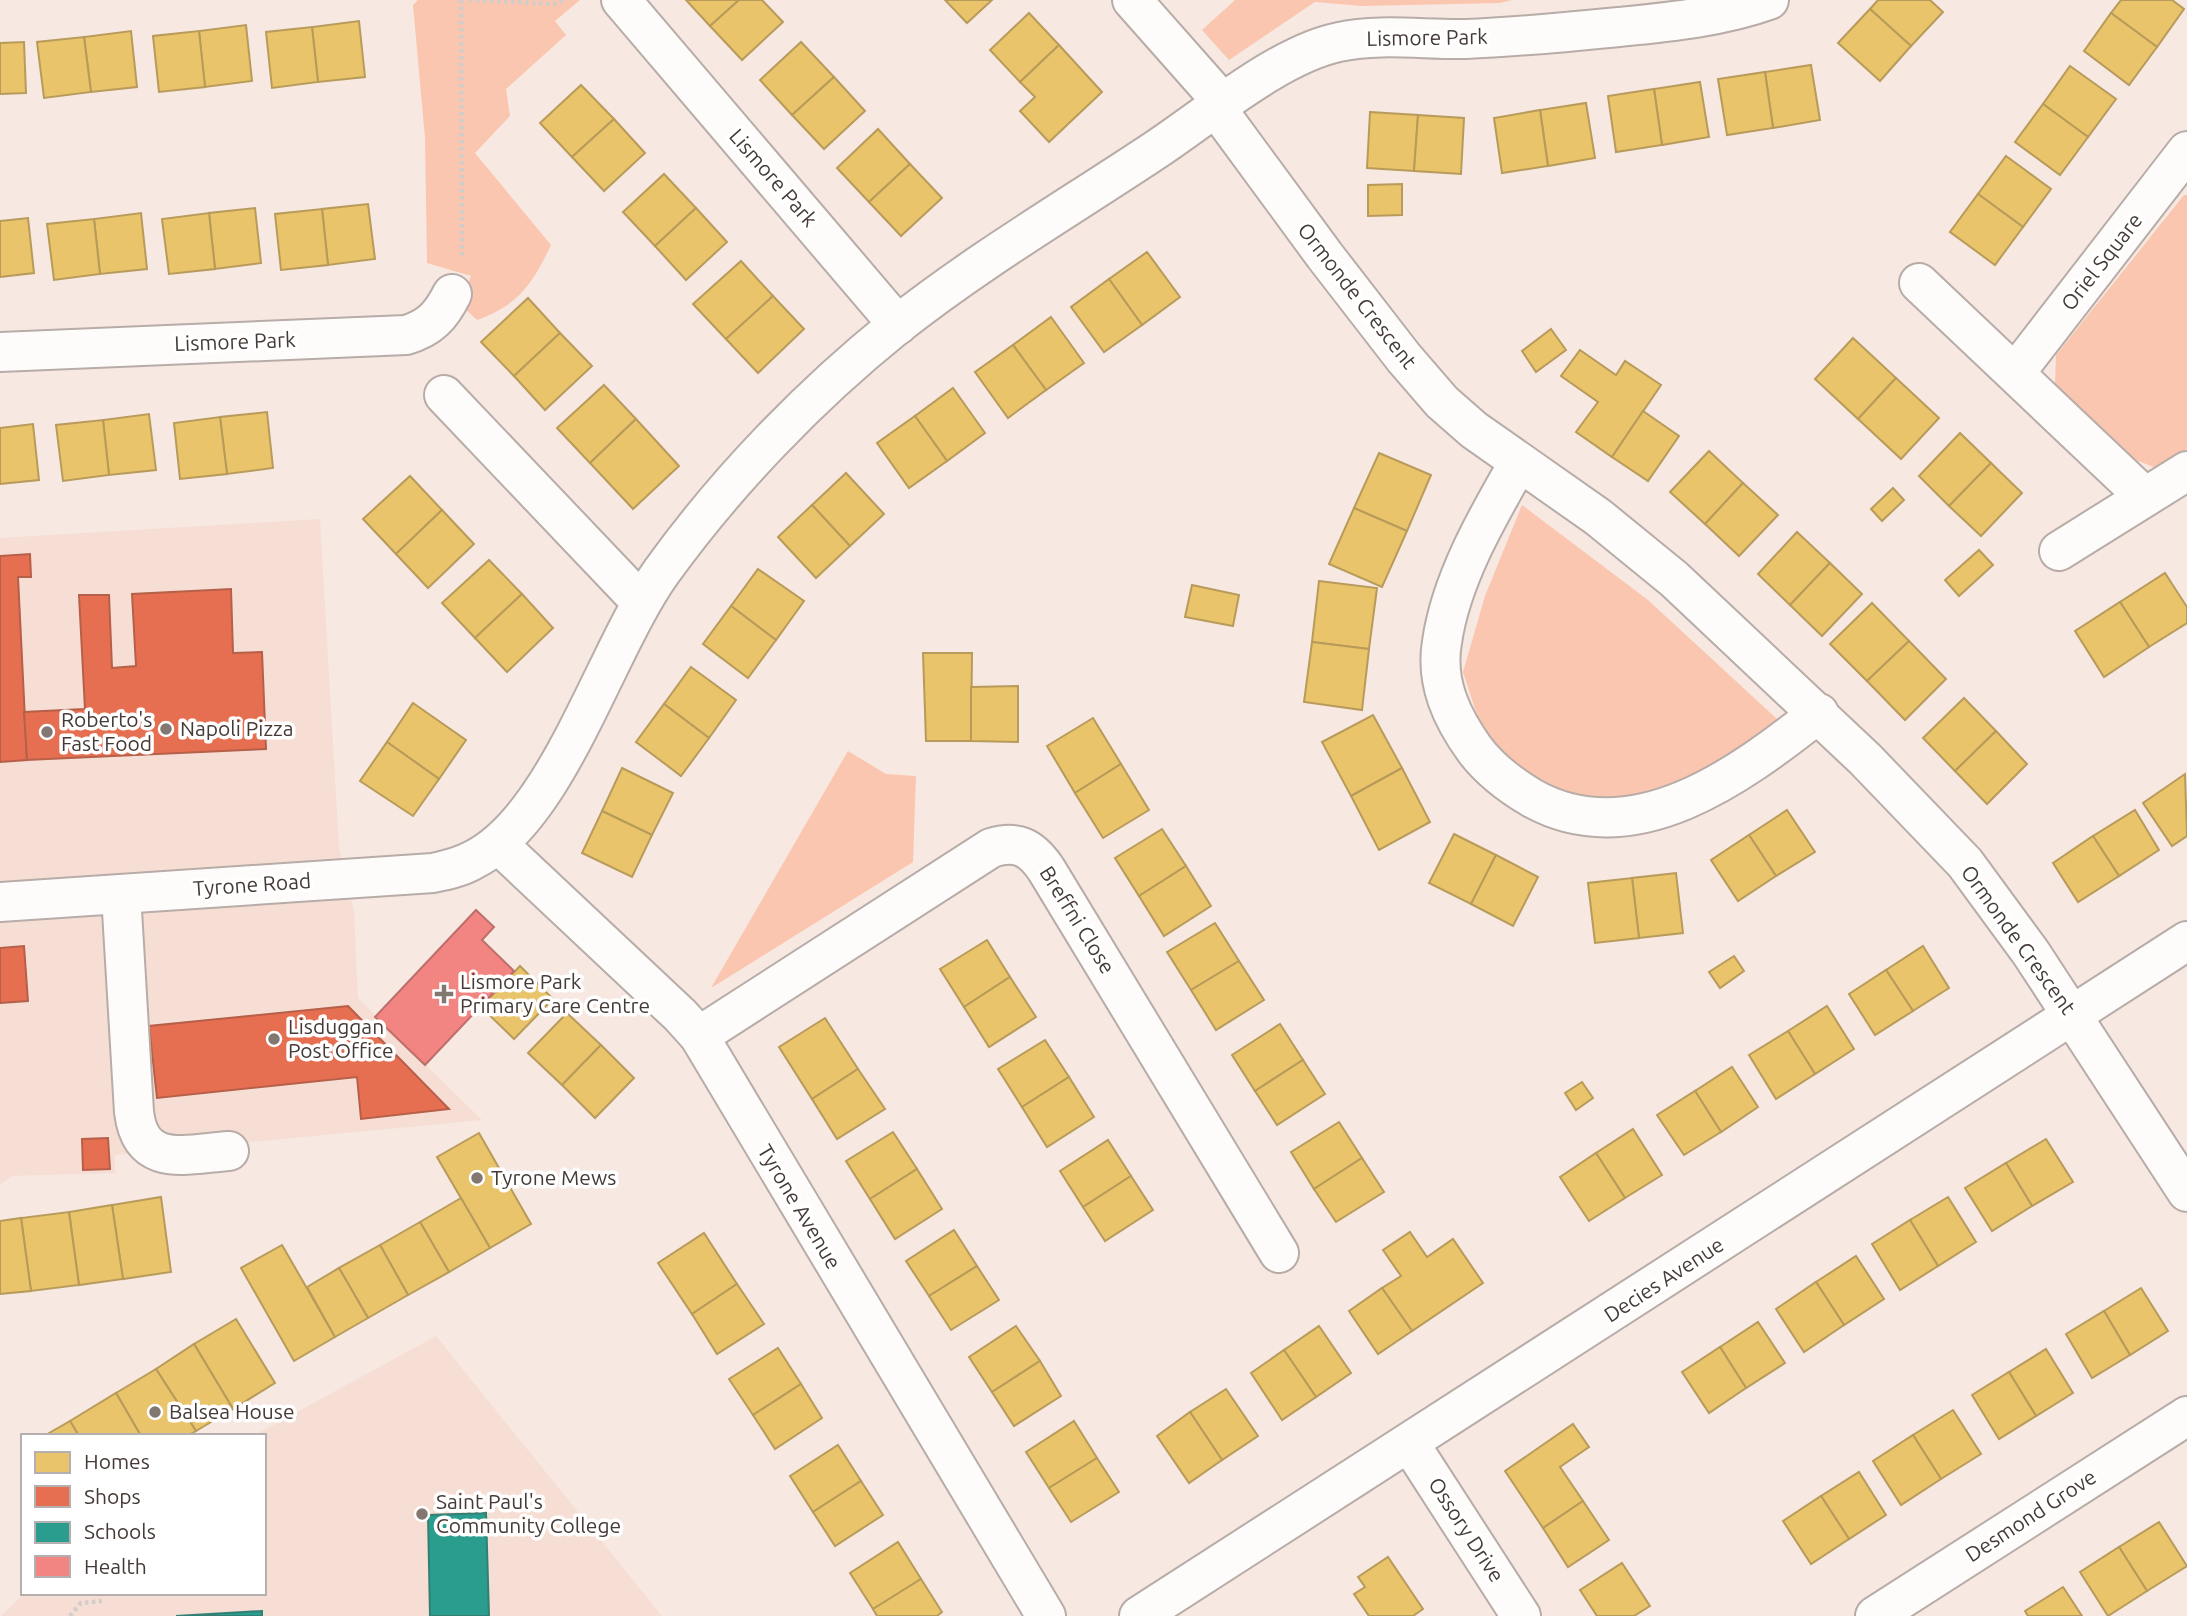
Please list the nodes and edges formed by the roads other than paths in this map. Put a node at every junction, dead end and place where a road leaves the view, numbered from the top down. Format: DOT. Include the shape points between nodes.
graph roads {
  1 [pos="621,0"];
  2 [pos="1132,0"];
  3 [pos="1769,0"];
  4 [pos="1637,12"];
  5 [pos="1220,107"];
  6 [pos="2187,151"];
  7 [pos="457,280"];
  8 [pos="1919,283"];
  9 [pos="898,325"];
  10 [pos="0,352"];
  11 [pos="2017,372"];
  12 [pos="444,395"];
  13 [pos="1520,462"];
  14 [pos="2187,471"];
  15 [pos="2145,497"];
  16 [pos="2059,551"];
  17 [pos="641,602"];
  18 [pos="1819,713"];
  19 [pos="498,844"];
  20 [pos="121,894"];
  21 [pos="0,902"];
  22 [pos="2187,941"];
  23 [pos="2072,1015"];
  24 [pos="699,1036"];
  25 [pos="229,1151"];
  26 [pos="2187,1192"];
  27 [pos="1279,1253"];
  28 [pos="2187,1416"];
  29 [pos="1410,1444"];
  30 [pos="1046,1616"];
  31 [pos="1139,1616"];
  32 [pos="1521,1616"];
  33 [pos="1875,1616"];
  1 -- 9 [label="street, Lismore Park"];
  2 -- 5 [label="street"];
  3 -- 4 [label="street, Lismore Park" via="1739,9"];
  4 -- 5 [label="street, Lismore Park" via="1527,35 1339,41 1302,54"];
  5 -- 9 [label="street, Lismore Park"];
  5 -- 13 [label="street, Ormonde Crescent" via="1325,256 1424,382 1474,430"];
  6 -- 11 [label="street, Oriel Square"];
  7 -- 10 [label="street, Lismore Park" via="437,319 406,335"];
  8 -- 11 [label="street"];
  9 -- 17 [label="street, Lismore Park" via="748,467 692,532"];
  11 -- 15 [label="street"];
  12 -- 17 [label="street"];
  13 -- 18 [label="street, Ormonde Crescent" via="1637,548"];
  13 -- 18 [label="street" via="1463,575 1441,643 1440,670 1452,714 1498,775 1547,806 1597,818 1631,816 1664,808 1724,781"];
  14 -- 15 [label="street"];
  15 -- 16 [label="street"];
  17 -- 19 [label="street, Lismore Park" via="560,763 540,795"];
  18 -- 23 [label="street, Ormonde Crescent" via="1965,863"];
  19 -- 20 [label="street, Tyrone Road" via="473,860 433,873"];
  19 -- 24 [label="street, Tyrone Avenue"];
  20 -- 21 [label="street, Tyrone Road"];
  20 -- 25 [label="street" via="134,1112 140,1138 150,1150 168,1155"];
  22 -- 23 [label="street, Decies Avenue"];
  23 -- 26 [label="street, Ormonde Crescent"];
  23 -- 29 [label="street, Decies Avenue"];
  24 -- 27 [label="street, Breffni Close" via="991,848 1022,845 1046,869"];
  24 -- 30 [label="street, Tyrone Avenue"];
  28 -- 33 [label="street, Desmond Grove"];
  29 -- 31 [label="street, Decies Avenue"];
  29 -- 32 [label="street, Ossory Drive"];
}
